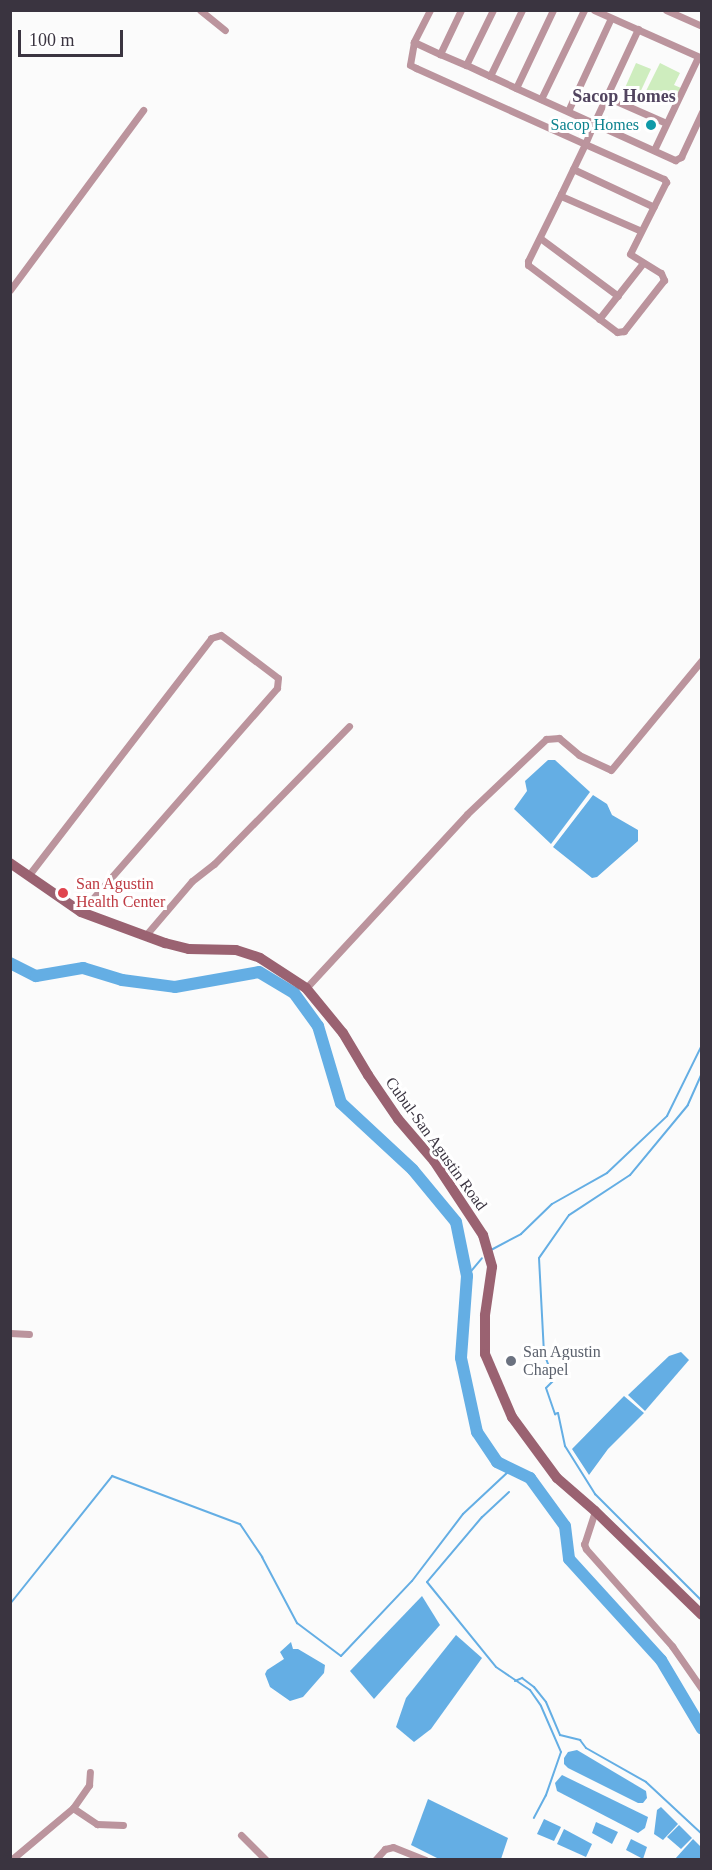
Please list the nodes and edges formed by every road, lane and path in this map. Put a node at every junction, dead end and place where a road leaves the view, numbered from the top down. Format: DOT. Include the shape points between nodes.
graph roads {
  1 [pos="200,10"];
  2 [pos="430,10"];
  3 [pos="462,10"];
  4 [pos="493,10"];
  5 [pos="522,10"];
  6 [pos="553,10"];
  7 [pos="584,10"];
  8 [pos="594,10"];
  9 [pos="666,10"];
  10 [pos="611,18"];
  11 [pos="702,26"];
  12 [pos="638,29"];
  13 [pos="225,30"];
  14 [pos="414,42"];
  15 [pos="441,54"];
  16 [pos="700,57"];
  17 [pos="466,65"];
  18 [pos="490,76"];
  19 [pos="516,88"];
  20 [pos="606,97"];
  21 [pos="541,99"];
  22 [pos="143,110"];
  23 [pos="568,111"];
  24 [pos="702,112"];
  25 [pos="594,123"];
  26 [pos="666,123"];
  27 [pos="585,144"];
  28 [pos="654,150"];
  29 [pos="573,169"];
  30 [pos="561,196"];
  31 [pos="654,207"];
  32 [pos="641,231"];
  33 [pos="540,238"];
  34 [pos="643,263"];
  35 [pos="10,290"];
  36 [pos="618,296"];
  37 [pos="599,319"];
  38 [pos="702,660"];
  39 [pos="349,726"];
  40 [pos="10,863"];
  41 [pos="28,876"];
  42 [pos="81,912"];
  43 [pos="145,936"];
  44 [pos="306,988"];
  45 [pos="10,1333"];
  46 [pos="29,1334"];
  47 [pos="595,1511"];
  48 [pos="702,1616"];
  49 [pos="702,1689"];
  50 [pos="90,1772"];
  51 [pos="73,1808"];
  52 [pos="123,1825"];
  53 [pos="241,1835"];
  54 [pos="11,1860"];
  55 [pos="266,1860"];
  56 [pos="375,1860"];
  57 [pos="426,1860"];
  1 -- 13 [label="street"];
  2 -- 14 [label="street"];
  3 -- 15 [label="street"];
  4 -- 17 [label="street"];
  5 -- 18 [label="street"];
  6 -- 19 [label="street"];
  7 -- 21 [label="street"];
  8 -- 10 [label="street"];
  9 -- 11 [label="street"];
  10 -- 12 [label="street"];
  10 -- 23 [label="street"];
  12 -- 16 [label="street"];
  12 -- 20 [label="street"];
  14 -- 15 [label="street"];
  14 -- 27 [label="street" via="410,65"];
  15 -- 17 [label="street"];
  16 -- 26 [label="street"];
  17 -- 18 [label="street"];
  18 -- 19 [label="street"];
  19 -- 21 [label="street"];
  20 -- 25 [label="street"];
  20 -- 26 [label="street"];
  21 -- 23 [label="street"];
  22 -- 35 [label="street"];
  23 -- 25 [label="street"];
  24 -- 28 [label="street" via="678,159"];
  25 -- 27 [label="street"];
  25 -- 28 [label="street"];
  26 -- 28 [label="street"];
  27 -- 29 [label="street"];
  27 -- 31 [label="street" via="664,179 666,185"];
  29 -- 30 [label="street"];
  29 -- 31 [label="street"];
  30 -- 32 [label="street"];
  30 -- 33 [label="street"];
  31 -- 32 [label="street"];
  32 -- 34 [label="street" via="630,254"];
  33 -- 36 [label="street"];
  33 -- 37 [label="street" via="528,261 529,267"];
  34 -- 36 [label="street"];
  34 -- 37 [label="street" via="661,273 664,280 624,331 617,332"];
  36 -- 37 [label="street"];
  38 -- 44 [label="street" via="611,770 579,755 559,738 546,739 467,814"];
  39 -- 43 [label="street" via="214,864 192,881"];
  40 -- 41 [label="street, Cubul-San Agustin Road"];
  41 -- 42 [label="street, Cubul-San Agustin Road"];
  41 -- 42 [label="street" via="211,638 221,635 278,678 277,688"];
  42 -- 43 [label="street, Cubul-San Agustin Road"];
  43 -- 44 [label="street, Cubul-San Agustin Road" via="189,949 236,950 260,958"];
  44 -- 47 [label="street, Cubul-San Agustin Road" via="343,1033 368,1076 398,1119 428,1152 483,1234 492,1267 485,1315 485,1354 489,1364 512,1417 557,1478"];
  45 -- 46 [label="street"];
  47 -- 48 [label="street, Cubul-San Agustin Road"];
  47 -- 49 [label="street" via="584,1544 586,1549 672,1646"];
  50 -- 51 [label="street" via="89,1785"];
  51 -- 52 [label="street" via="97,1824"];
  51 -- 54 [label="street"];
  53 -- 55 [label="street"];
  56 -- 57 [label="street" via="385,1849 393,1847"];
}
